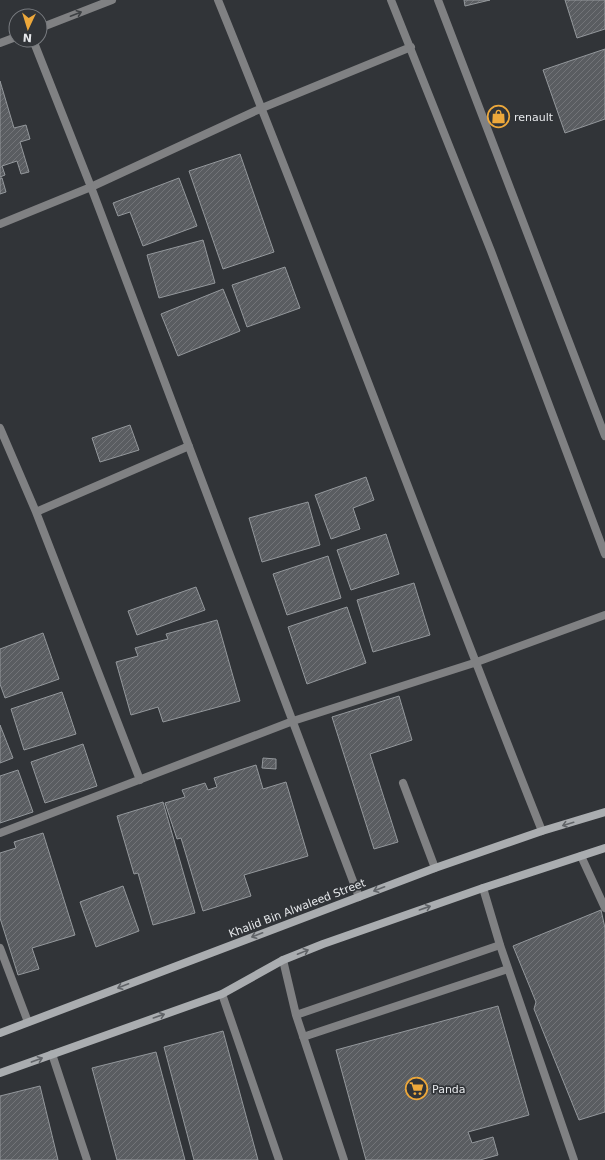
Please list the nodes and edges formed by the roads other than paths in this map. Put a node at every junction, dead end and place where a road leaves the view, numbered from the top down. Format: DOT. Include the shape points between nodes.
graph roads {
  1 [pos="112,0"];
  2 [pos="218,0"];
  3 [pos="391,0"];
  4 [pos="438,0"];
  5 [pos="48,25"];
  6 [pos="411,47"];
  7 [pos="35,48"];
  8 [pos="262,108"];
  9 [pos="91,187"];
  10 [pos="0,224"];
  11 [pos="0,428"];
  12 [pos="605,436"];
  13 [pos="189,446"];
  14 [pos="36,512"];
  15 [pos="605,554"];
  16 [pos="605,615"];
  17 [pos="474,663"];
  18 [pos="293,721"];
  19 [pos="140,780"];
  20 [pos="403,783"];
  21 [pos="605,812"];
  22 [pos="542,831"];
  23 [pos="0,833"];
  24 [pos="605,848"];
  25 [pos="581,856"];
  26 [pos="435,868"];
  27 [pos="483,888"];
  28 [pos="359,896"];
  29 [pos="605,908"];
  30 [pos="500,945"];
  31 [pos="0,948"];
  32 [pos="283,960"];
  33 [pos="508,968"];
  34 [pos="222,994"];
  35 [pos="296,1015"];
  36 [pos="28,1022"];
  37 [pos="0,1033"];
  38 [pos="303,1037"];
  39 [pos="52,1054"];
  40 [pos="0,1073"];
  41 [pos="571,1159"];
  42 [pos="87,1160"];
  43 [pos="279,1160"];
  44 [pos="344,1160"];
  5 -- 1 [label="street, one-way"];
  2 -- 8 [label="street"];
  3 -- 6 [label="street"];
  4 -- 12 [label="street"];
  6 -- 8 [label="street"];
  6 -- 15 [label="street"];
  7 -- 9 [label="street"];
  8 -- 9 [label="street"];
  8 -- 17 [label="street"];
  9 -- 10 [label="street"];
  9 -- 13 [label="street"];
  11 -- 14 [label="street"];
  13 -- 14 [label="street"];
  13 -- 18 [label="street"];
  14 -- 19 [label="street"];
  16 -- 17 [label="street"];
  17 -- 18 [label="street"];
  17 -- 22 [label="street"];
  18 -- 19 [label="street"];
  18 -- 28 [label="street"];
  19 -- 23 [label="street"];
  20 -- 26 [label="street"];
  21 -- 22 [label="main road, Khalid Bin Alwaleed Street, one-way"];
  22 -- 26 [label="main road, Khalid Bin Alwaleed Street"];
  24 -- 25 [label="main road"];
  25 -- 27 [label="main road"];
  25 -- 29 [label="street"];
  26 -- 28 [label="main road, Khalid Bin Alwaleed Street, one-way"];
  27 -- 30 [label="street"];
  32 -- 27 [label="main road, one-way"];
  28 -- 36 [label="main road, Khalid Bin Alwaleed Street, one-way"];
  30 -- 33 [label="street"];
  30 -- 35 [label="street"];
  31 -- 36 [label="street"];
  32 -- 34 [label="main road"];
  32 -- 35 [label="street"];
  33 -- 38 [label="street"];
  33 -- 41 [label="street"];
  39 -- 34 [label="main road, one-way"];
  34 -- 43 [label="street"];
  35 -- 38 [label="street"];
  36 -- 37 [label="main road, Khalid Bin Alwaleed Street"];
  38 -- 44 [label="street"];
  40 -- 39 [label="main road, one-way"];
  39 -- 42 [label="street"];
}
